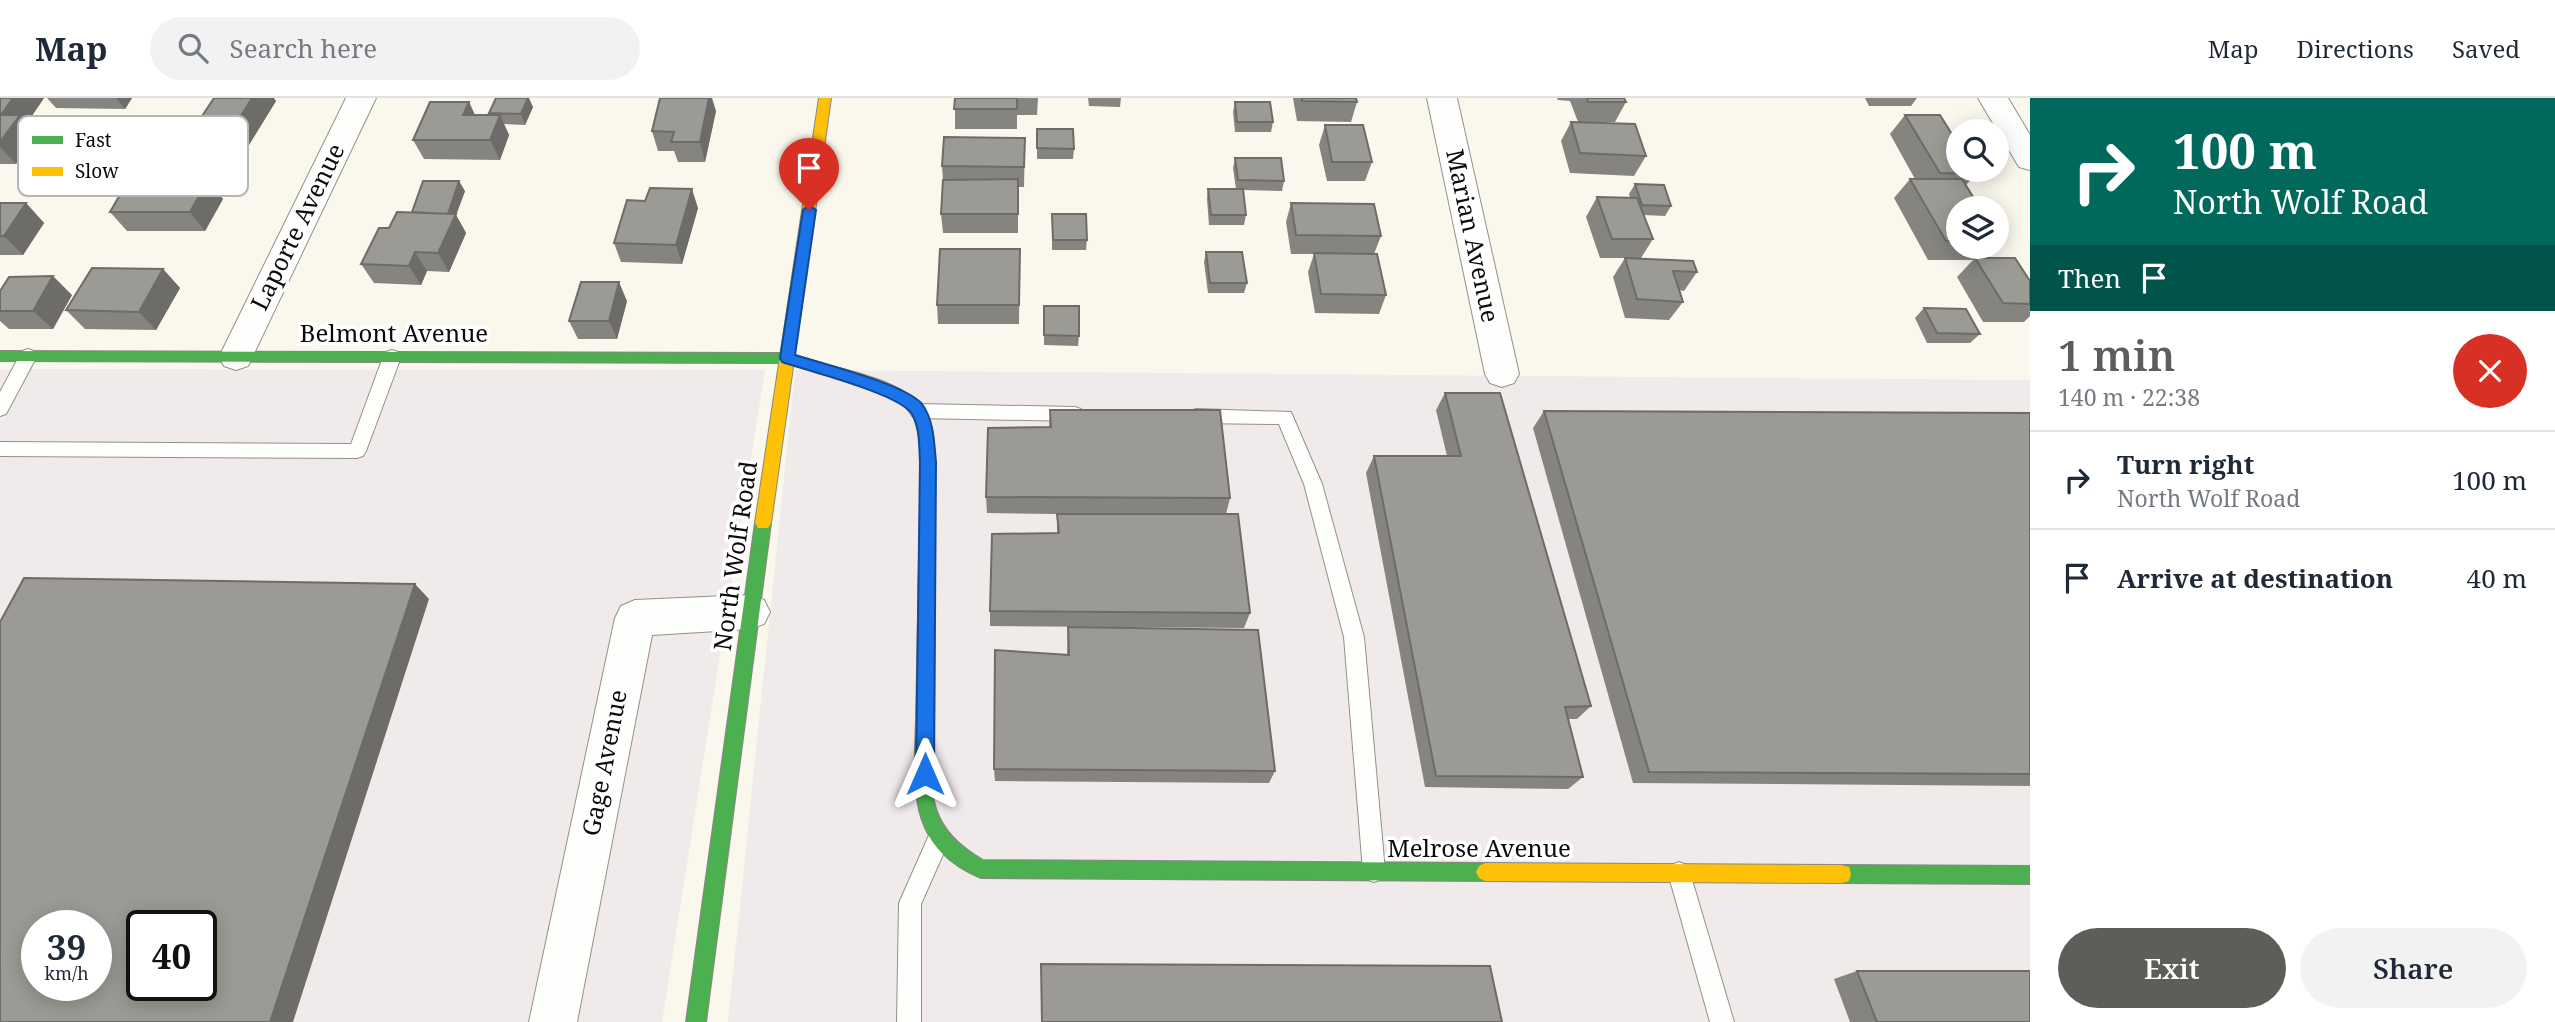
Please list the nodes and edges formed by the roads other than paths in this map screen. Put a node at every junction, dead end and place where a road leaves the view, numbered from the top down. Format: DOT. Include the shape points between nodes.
graph roads {
  1 [pos="361,98"];
  2 [pos="825,98"];
  3 [pos="1442,98"];
  4 [pos="1993,98"];
  5 [pos="2030,160"];
  6 [pos="0,356"];
  7 [pos="28,356"];
  8 [pos="236,357"];
  9 [pos="393,357"];
  10 [pos="788,358"];
  11 [pos="1502,374"];
  12 [pos="0,409"];
  13 [pos="918,411"];
  14 [pos="1095,414"];
  15 [pos="1176,415"];
  16 [pos="0,449"];
  17 [pos="750,612"];
  18 [pos="938,841"];
  19 [pos="1374,872"];
  20 [pos="1679,873"];
  21 [pos="2030,875"];
  22 [pos="554,1022"];
  23 [pos="696,1022"];
  24 [pos="909,1022"];
  25 [pos="1722,1022"];
  1 -- 8 [label="street, Laporte Avenue"];
  2 -- 10 [label="street, North Wolf Road"];
  3 -- 11 [label="street, Marian Avenue"];
  4 -- 5 [label="street"];
  6 -- 7 [label="street, Belmont Avenue"];
  7 -- 8 [label="street, Belmont Avenue"];
  7 -- 12 [label="lane"];
  8 -- 9 [label="street, Belmont Avenue"];
  9 -- 10 [label="street, Belmont Avenue"];
  9 -- 16 [label="lane" via="357,451"];
  10 -- 13 [label="street, Belmont Avenue" via="896,394"];
  10 -- 17 [label="street, North Wolf Road"];
  13 -- 14 [label="lane"];
  13 -- 18 [label="street" via="928,462 924,800 927,822"];
  15 -- 19 [label="lane" via="1285,417 1313,484 1354,637"];
  17 -- 22 [label="street, Gage Avenue" via="635,618"];
  17 -- 23 [label="street, North Wolf Road"];
  18 -- 19 [label="street, Melrose Avenue" via="955,859 981,869"];
  18 -- 24 [label="lane" via="910,903"];
  19 -- 20 [label="street, Melrose Avenue"];
  20 -- 21 [label="street, Melrose Avenue"];
  20 -- 25 [label="lane"];
}
